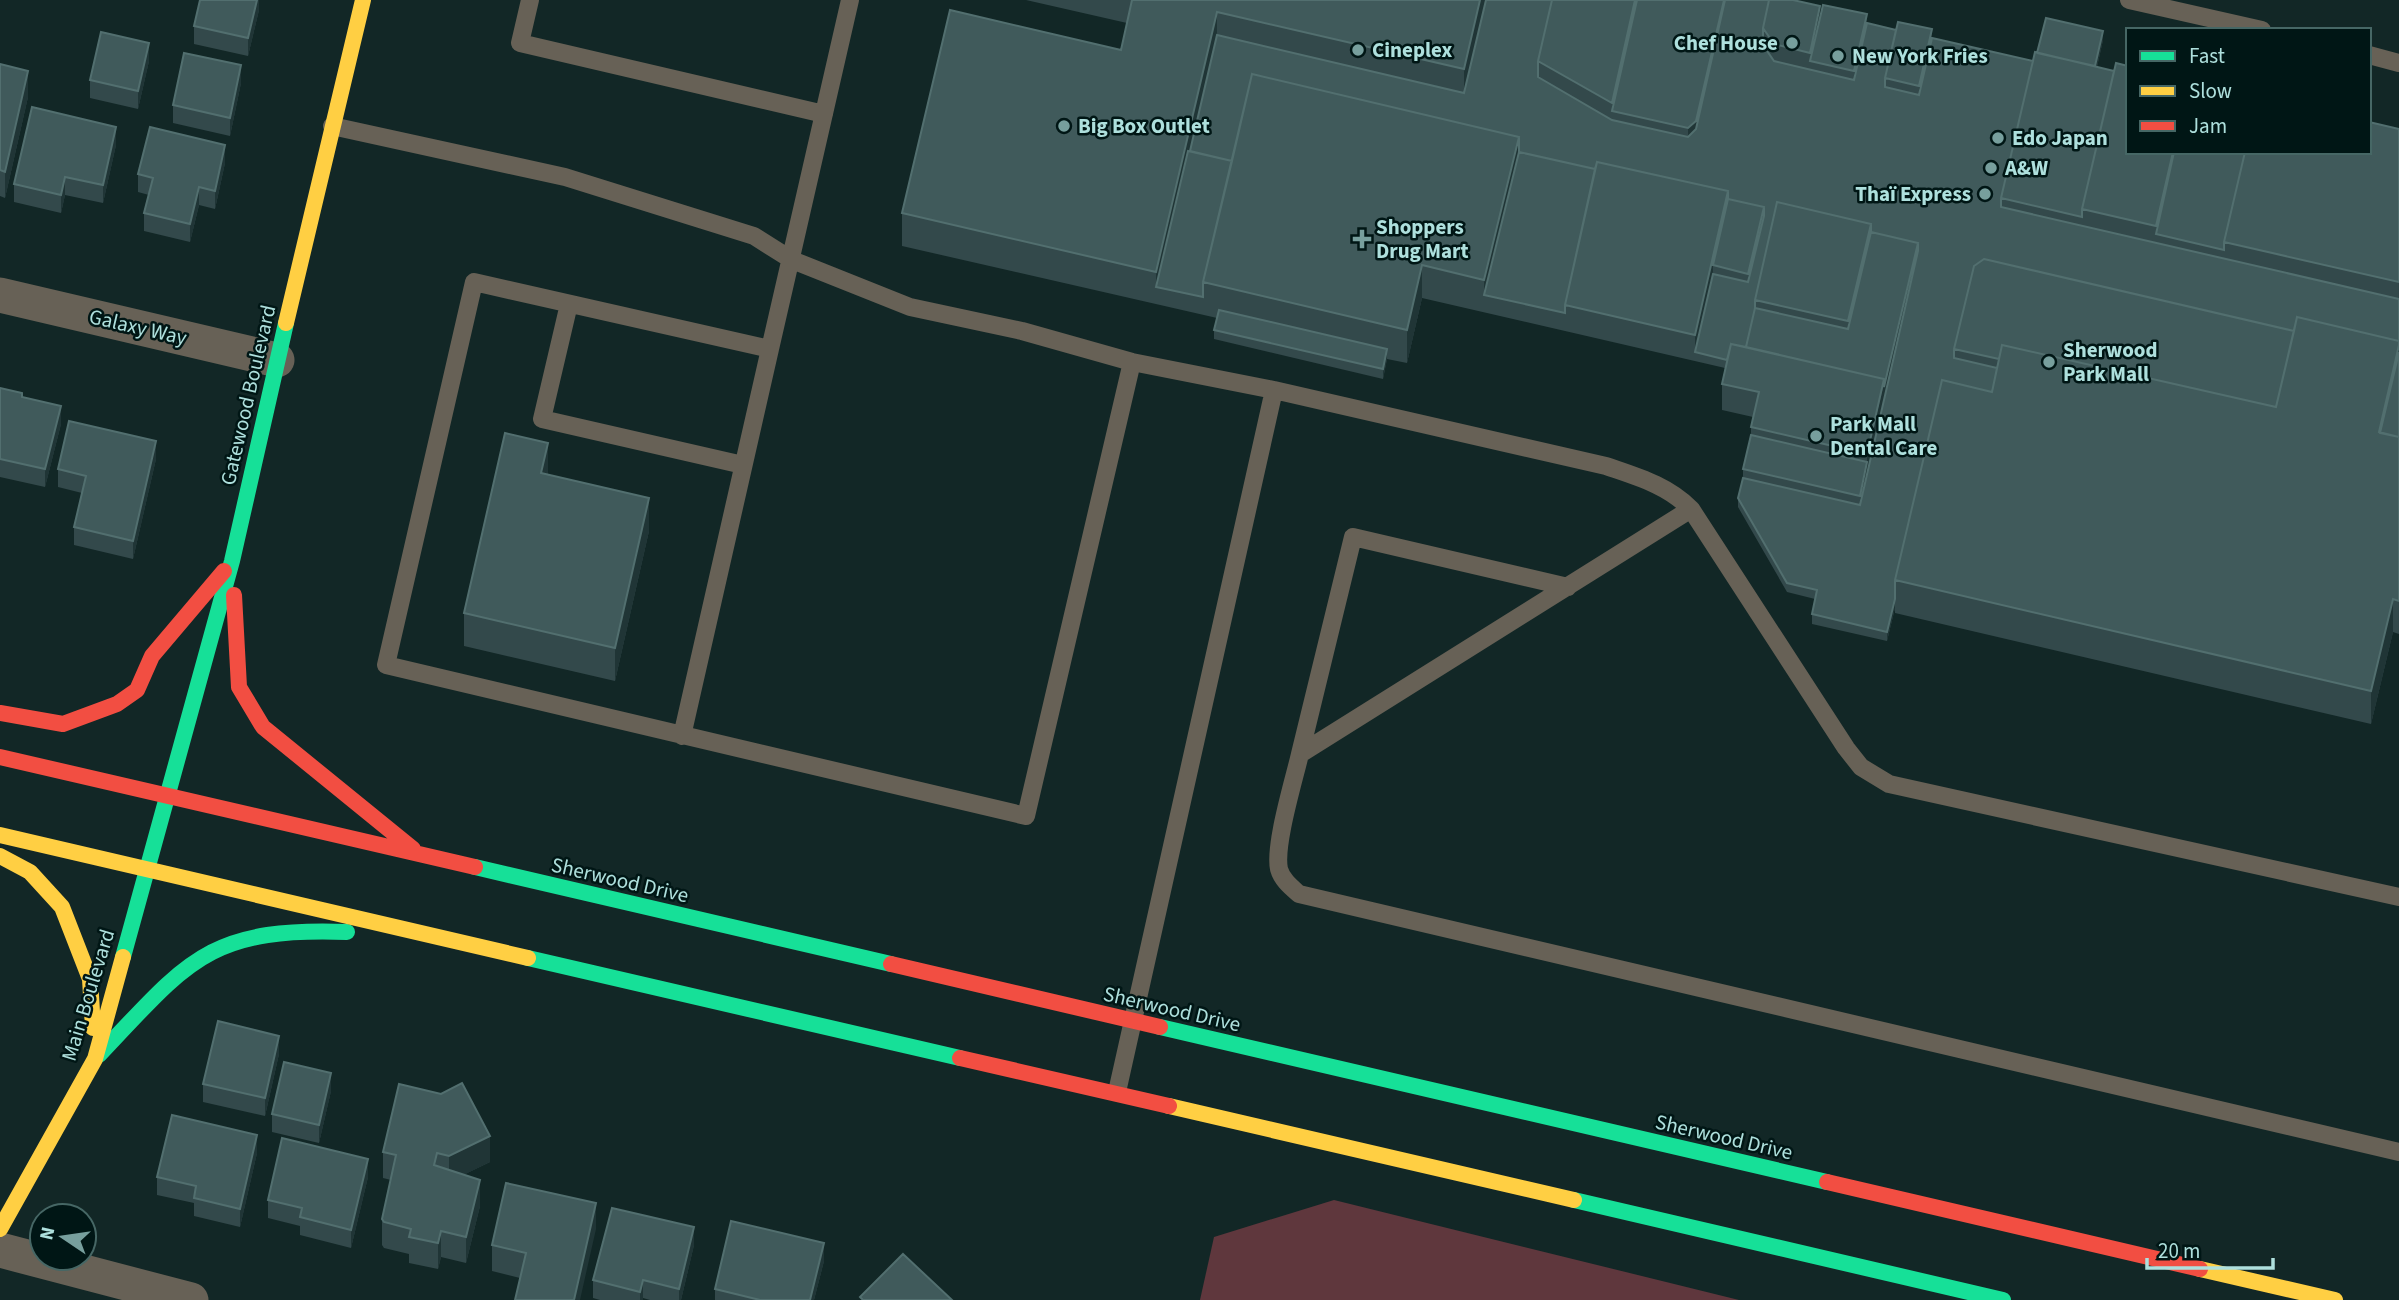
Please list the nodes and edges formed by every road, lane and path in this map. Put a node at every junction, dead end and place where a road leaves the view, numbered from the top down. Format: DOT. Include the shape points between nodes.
graph roads {
  1 [pos="363,0"];
  2 [pos="530,0"];
  3 [pos="850,0"];
  4 [pos="2129,0"];
  5 [pos="2253,28"];
  6 [pos="2371,56"];
  7 [pos="2399,63"];
  8 [pos="824,114"];
  9 [pos="332,126"];
  10 [pos="792,260"];
  11 [pos="0,295"];
  12 [pos="569,304"];
  13 [pos="770,349"];
  14 [pos="277,359"];
  15 [pos="1132,362"];
  16 [pos="1274,390"];
  17 [pos="743,465"];
  18 [pos="1691,509"];
  19 [pos="232,562"];
  20 [pos="1568,587"];
  21 [pos="0,713"];
  22 [pos="682,736"];
  23 [pos="1300,754"];
  24 [pos="0,757"];
  25 [pos="168,798"];
  26 [pos="0,835"];
  27 [pos="419,854"];
  28 [pos="0,856"];
  29 [pos="147,870"];
  30 [pos="2399,897"];
  31 [pos="439,937"];
  32 [pos="1133,1022"];
  33 [pos="95,1059"];
  34 [pos="1116,1092"];
  35 [pos="2399,1152"];
  36 [pos="0,1229"];
  37 [pos="0,1250"];
  38 [pos="191,1300"];
  39 [pos="2003,1300"];
  40 [pos="2335,1300"];
  1 -- 9 [label="main road, Gatewood Boulevard"];
  2 -- 8 [label="lane" via="520,43"];
  3 -- 8 [label="lane"];
  4 -- 5 [label="lane"];
  6 -- 7 [label="lane"];
  8 -- 10 [label="lane"];
  9 -- 10 [label="lane" via="565,177 754,236"];
  9 -- 14 [label="main road, Gatewood Boulevard"];
  10 -- 13 [label="lane"];
  10 -- 15 [label="lane" via="910,307 1022,331"];
  11 -- 14 [label="street, Galaxy Way"];
  12 -- 13 [label="lane"];
  12 -- 17 [label="lane" via="542,419"];
  12 -- 22 [label="lane" via="474,282 387,665"];
  13 -- 17 [label="lane"];
  14 -- 19 [label="main road, Gatewood Boulevard"];
  15 -- 16 [label="lane"];
  15 -- 22 [label="lane" via="1026,816"];
  16 -- 18 [label="lane" via="1606,466 1649,480"];
  16 -- 32 [label="lane"];
  17 -- 22 [label="lane"];
  18 -- 20 [label="lane"];
  18 -- 30 [label="lane" via="1846,748 1861,767 1889,784"];
  19 -- 21 [label="main road" via="152,656 137,690 117,704 63,724"];
  19 -- 25 [label="main road, Gatewood Boulevard"];
  19 -- 27 [label="main road" via="239,687 263,727"];
  20 -- 23 [label="lane"];
  20 -- 23 [label="lane" via="1353,537"];
  23 -- 35 [label="lane" via="1279,867 1284,881 1299,894"];
  24 -- 25 [label="main road, Sherwood Drive"];
  25 -- 27 [label="main road, Sherwood Drive"];
  25 -- 29 [label="main road, Main Boulevard"];
  26 -- 29 [label="main road"];
  27 -- 32 [label="main road, Sherwood Drive"];
  28 -- 33 [label="main road" via="30,872 62,907 71,925 90,979"];
  29 -- 31 [label="main road"];
  29 -- 33 [label="main road, Main Boulevard"];
  31 -- 33 [label="main road" via="302,930 232,942 182,968"];
  31 -- 34 [label="main road"];
  32 -- 34 [label="lane"];
  32 -- 40 [label="main road, Sherwood Drive"];
  33 -- 36 [label="main road, Main Boulevard"];
  34 -- 39 [label="main road"];
  37 -- 38 [label="street"];
}
